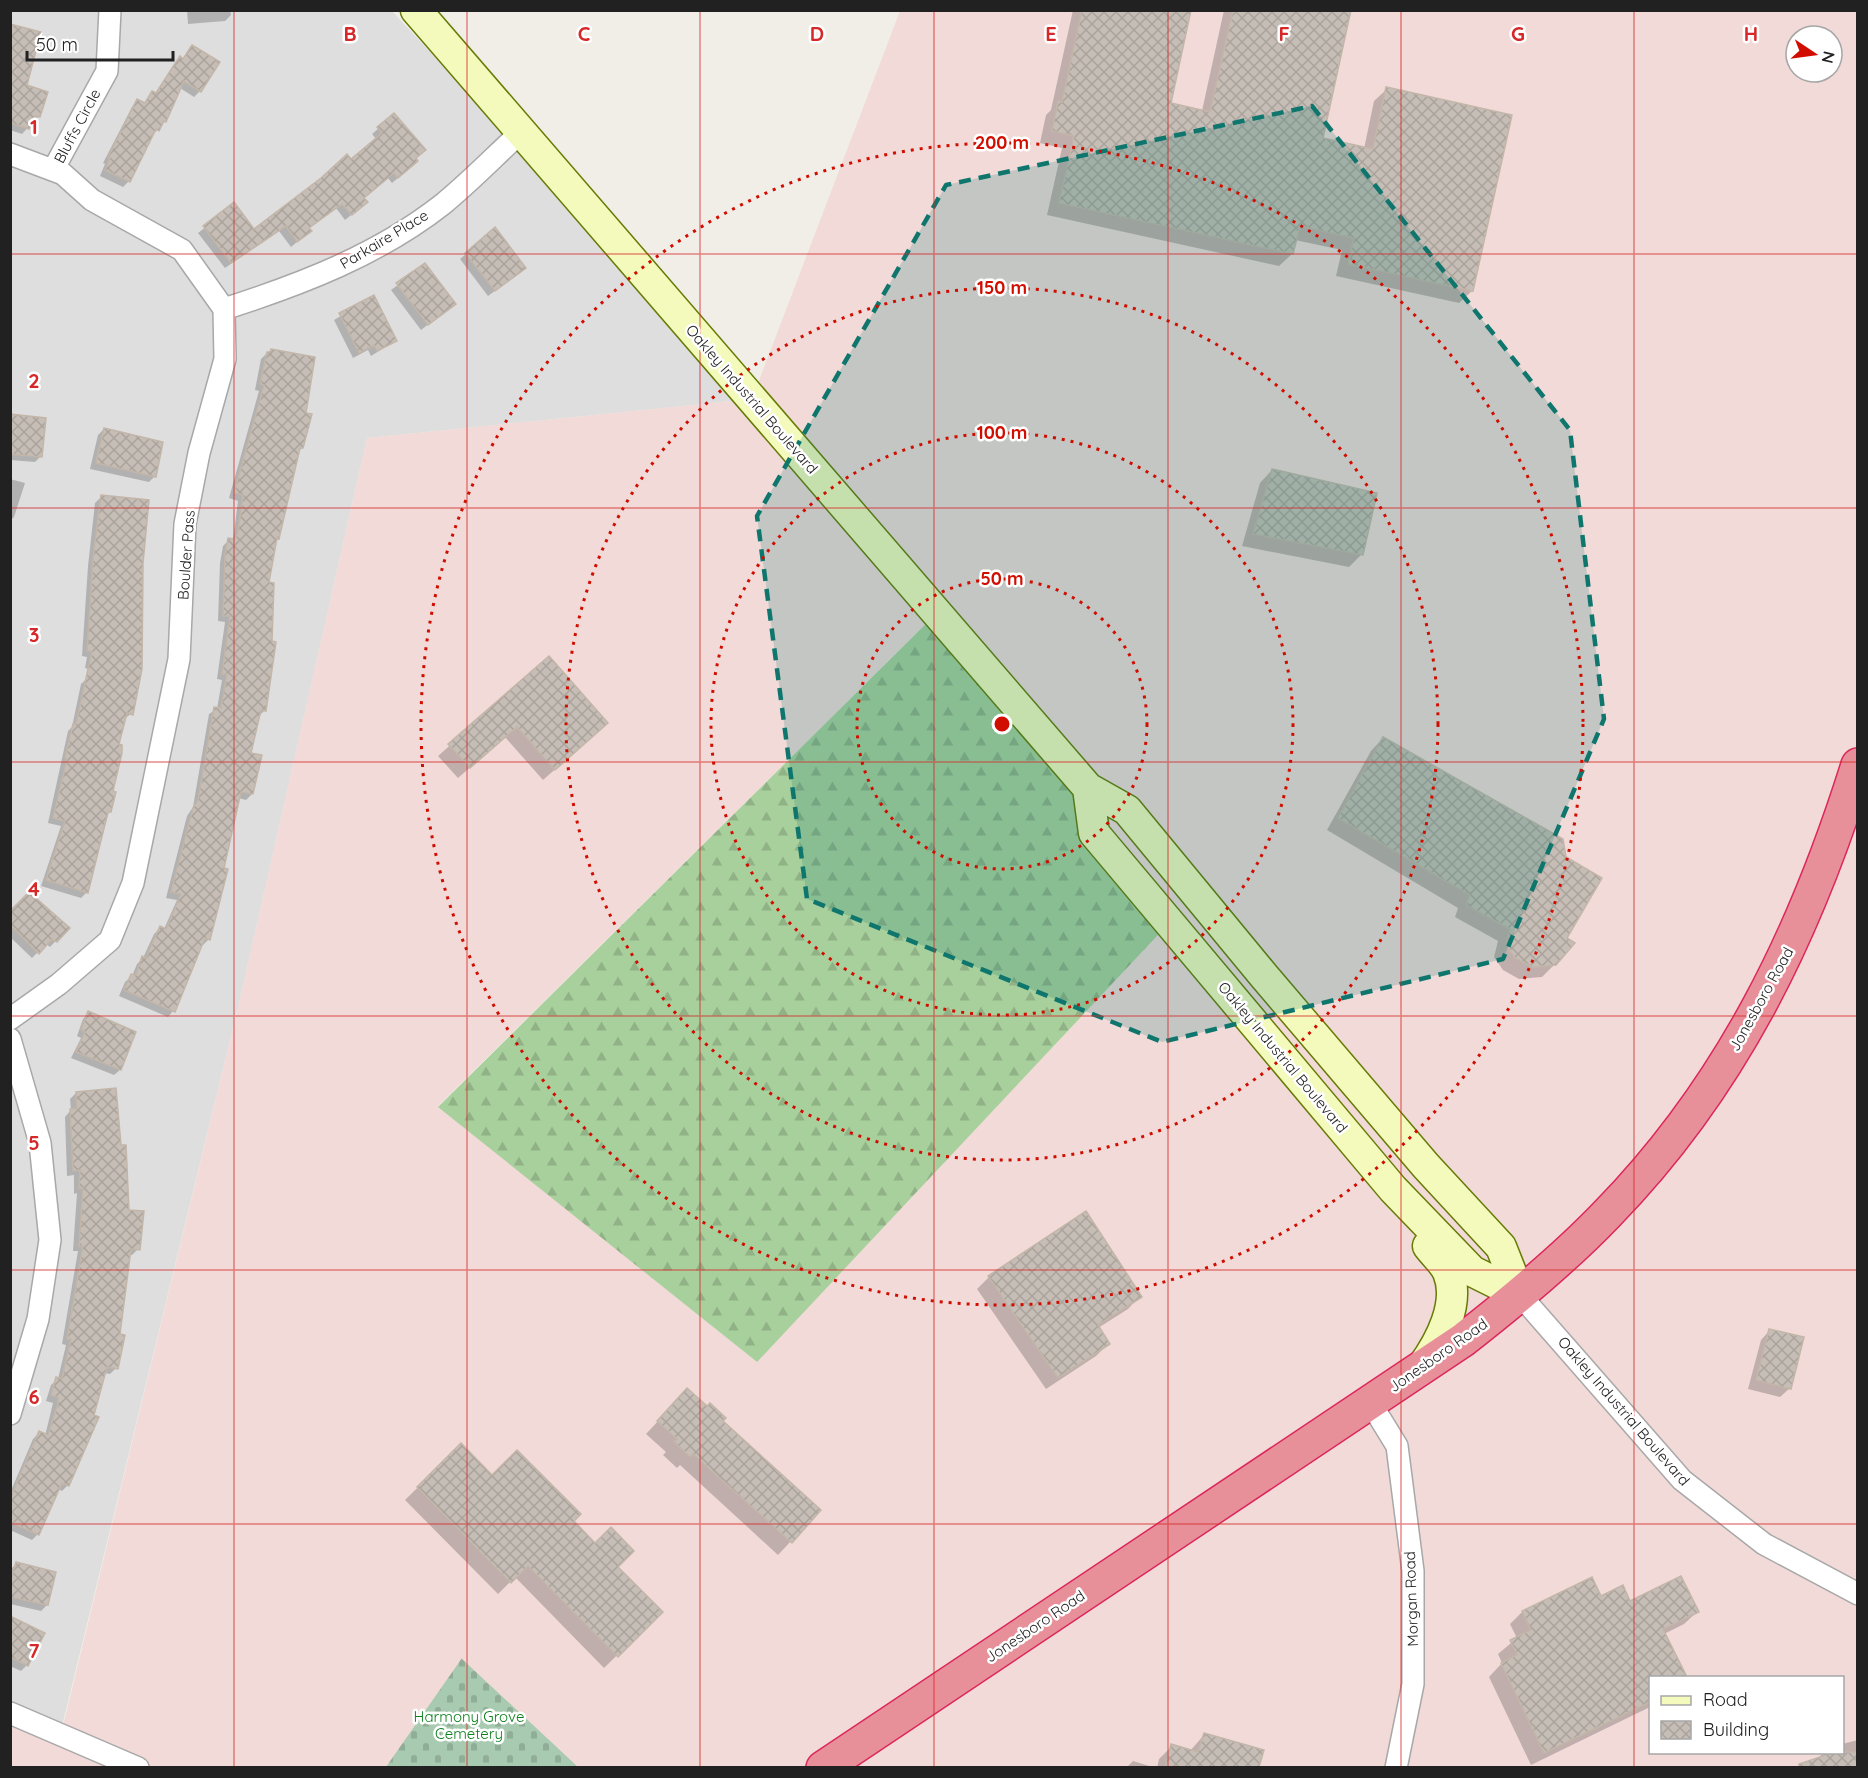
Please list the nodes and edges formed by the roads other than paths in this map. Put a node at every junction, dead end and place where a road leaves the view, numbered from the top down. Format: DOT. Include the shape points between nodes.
graph roads {
  1 [pos="110,10"];
  2 [pos="416,10"];
  3 [pos="521,132"];
  4 [pos="10,154"];
  5 [pos="53,170"];
  6 [pos="224,309"];
  7 [pos="1857,765"];
  8 [pos="1088,788"];
  9 [pos="10,1019"];
  10 [pos="10,1039"];
  11 [pos="1318,1098"];
  12 [pos="1520,1295"];
  13 [pos="1422,1367"];
  14 [pos="1370,1402"];
  15 [pos="10,1414"];
  16 [pos="1857,1594"];
  17 [pos="10,1713"];
  18 [pos="138,1767"];
  19 [pos="823,1767"];
  20 [pos="1396,1767"];
  1 -- 5 [label="street, Bluffs Circle" via="107,71"];
  2 -- 3 [label="street, Oakley Industrial Boulevard"];
  3 -- 6 [label="street, Parkaire Place" via="443,204 365,254 302,284"];
  3 -- 8 [label="street, Oakley Industrial Boulevard"];
  4 -- 5 [label="street"];
  5 -- 6 [label="street" via="92,200 182,250"];
  6 -- 9 [label="street, Boulder Pass" via="225,359 185,524 179,658 133,883 110,940"];
  7 -- 12 [label="highway, Jonesboro Road" via="1811,901 1786,957 1735,1049 1676,1135 1608,1214"];
  8 -- 11 [label="street, Oakley Industrial Boulevard" via="1094,833"];
  8 -- 12 [label="street, Oakley Industrial Boulevard" via="1127,810 1426,1166 1501,1247"];
  10 -- 15 [label="street" via="40,1143 50,1240 38,1318"];
  11 -- 12 [label="street, Oakley Industrial Boulevard" via="1393,1189 1472,1271"];
  11 -- 13 [label="street" via="1320,1124 1447,1269 1452,1300 1435,1348"];
  12 -- 13 [label="highway, Jonesboro Road"];
  12 -- 16 [label="street, Oakley Industrial Boulevard" via="1682,1480 1764,1544"];
  13 -- 14 [label="highway, Jonesboro Road"];
  14 -- 19 [label="highway, Jonesboro Road"];
  14 -- 20 [label="street, Morgan Road" via="1396,1446 1413,1571 1413,1684"];
  17 -- 18 [label="street"];
}
